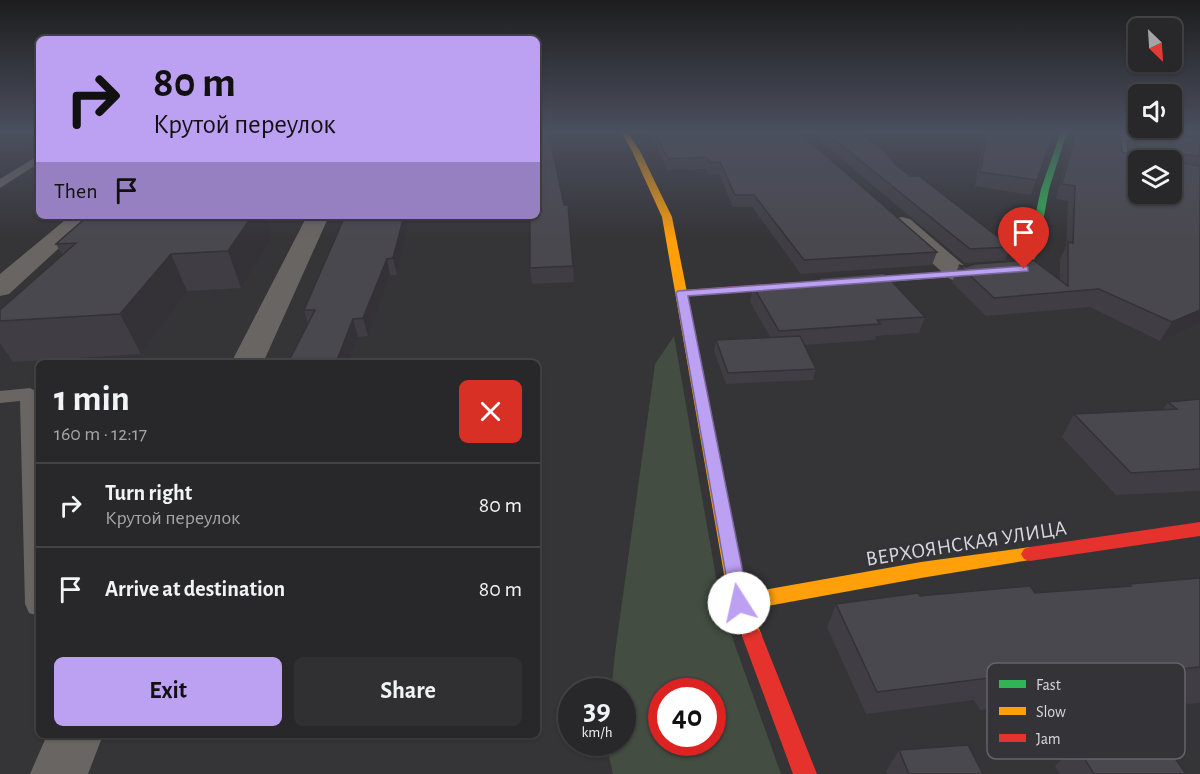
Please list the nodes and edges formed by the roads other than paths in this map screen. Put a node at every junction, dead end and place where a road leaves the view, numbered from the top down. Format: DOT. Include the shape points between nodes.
graph roads {
  1 [pos="24,168"];
  2 [pos="644,168"];
  3 [pos="1052,168"];
  4 [pos="0,184"];
  5 [pos="887,211"];
  6 [pos="80,219"];
  7 [pos="317,219"];
  8 [pos="959,274"];
  9 [pos="832,283"];
  10 [pos="809,285"];
  11 [pos="0,288"];
  12 [pos="682,293"];
  13 [pos="248,360"];
  14 [pos="0,397"];
  15 [pos="1200,529"];
  16 [pos="36,534"];
  17 [pos="739,603"];
  18 [pos="51,738"];
  19 [pos="74,738"];
  20 [pos="57,774"];
  21 [pos="805,774"];
  1 -- 4 [label="lane"];
  2 -- 12 [label="street" via="667,217"];
  3 -- 8 [label="street" via="1032,254 1024,269"];
  5 -- 8 [label="street"];
  6 -- 11 [label="street"];
  7 -- 13 [label="street"];
  8 -- 9 [label="street"];
  10 -- 12 [label="street"];
  12 -- 17 [label="street"];
  14 -- 16 [label="lane" via="30,394"];
  15 -- 17 [label="street, ВЕРХОЯНСКАЯ УЛИЦА" via="921,570"];
  17 -- 21 [label="street"];
  18 -- 20 [label="lane"];
  19 -- 20 [label="street"];
}
